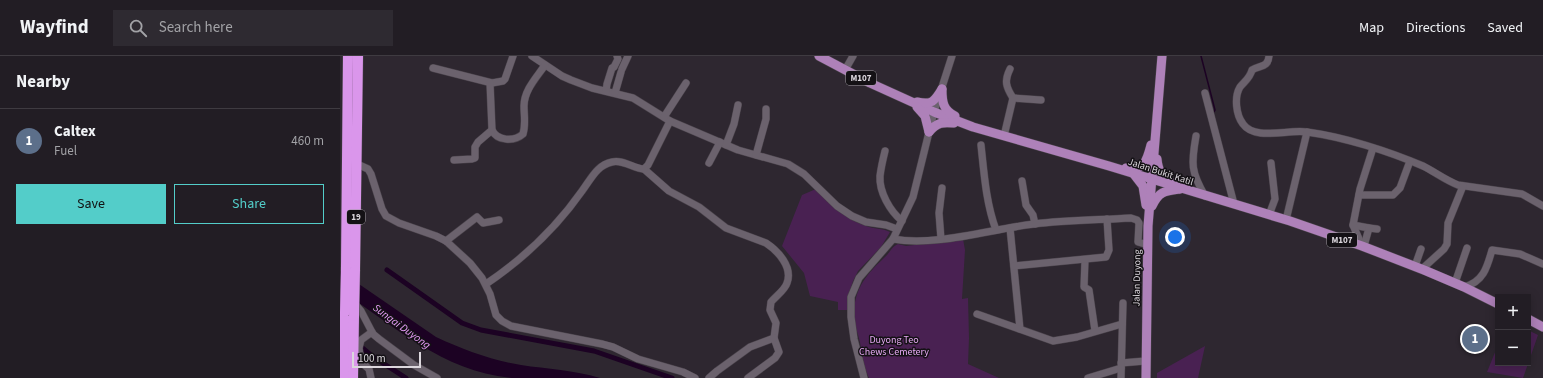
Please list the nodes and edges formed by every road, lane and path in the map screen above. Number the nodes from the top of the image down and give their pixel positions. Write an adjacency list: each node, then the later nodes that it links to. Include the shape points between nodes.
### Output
1 (513, 56): 18 (street, via 505,79)
2 (532, 56): 12 (street)
3 (617, 56): 20 (street, via 618,60 612,68)
4 (628, 56): 21 (street)
5 (819, 56): 15 (main road, Jalan Bukit Katil / M107)
6 (853, 56): 15 (street)
7 (952, 56): 19 (street)
8 (1162, 56): 31 (main road)
9 (1269, 56): 36 (street, via 1266,65 1252,70 1238,92 1239,118 1252,132)
10 (358, 60): 11 (main road); 48 (highway, 19)
11 (345, 61): 32 (highway, 19)
12 (545, 64): 20 (street, via 571,80); 34 (street, via 525,98 523,134 516,138 502,139)
13 (433, 68): 18 (street)
14 (1010, 69): 23 (street, via 1005,84)
15 (845, 70): 24 (main road, Jalan Bukit Katil / M107)
16 (340, 78): 32 (highway, via 344,84)
17 (686, 82): 30 (street)
18 (490, 83): 34 (street)
19 (942, 89): 24 (main road, via 932,102 926,104); 29 (street); 33 (main road, via 942,103 948,112)
20 (606, 91): 21 (street)
21 (615, 93): 30 (street, via 633,98)
22 (1205, 93): 59 (street)
23 (1013, 98): 25 (street); 37 (street)
24 (904, 99): 26 (main road, Jalan Bukit Katil / M107)
25 (1041, 100)
26 (914, 103): 29 (main road, Jalan Bukit Katil / M107); 35 (main road, via 923,112)
27 (738, 105): 39 (street, via 734,124)
28 (766, 109): 43 (street, via 766,119)
29 (934, 112): 33 (main road, Jalan Bukit Katil / M107); 35 (street)
30 (667, 119): 39 (street); 50 (street, via 650,161)
31 (1157, 121): 49 (main road, via 1144,164 1132,169); 52 (main road, Jalan Duyong); 56 (main road, via 1158,170)
32 (348, 127): 85 (highway, 19)
33 (973, 127): 35 (main road, via 944,122 934,126); 37 (main road, Jalan Bukit Katil / M107)
34 (492, 130): 44 (street, via 478,142 475,147 475,158)
35 (929, 132): 66 (street, via 914,197)
36 (1307, 132): 41 (street); 65 (street)
37 (1004, 136): 49 (main road, Jalan Bukit Katil / M107)
38 (1196, 136): 58 (street, via 1193,170)
39 (723, 144): 43 (street); 46 (street)
40 (981, 145): 74 (street, via 986,191)
41 (1372, 148): 45 (street); 57 (street)
42 (885, 151): 66 (street, via 880,183 891,211)
43 (756, 155): 72 (street, via 796,167 837,206 852,216)
44 (454, 160)
45 (1410, 161): 54 (street); 57 (street, via 1400,188 1393,195)
46 (709, 163)
47 (1271, 163): 62 (street, via 1275,199)
48 (357, 164): 77 (street, via 370,171 382,209 389,219); 85 (highway, 19)
49 (1109, 166): 51 (main road, Jalan Bukit Katil / M107)
50 (644, 169): 87 (street, via 615,161 600,167 558,222 521,258); 100 (street, via 669,191 699,207 726,228 766,243 778,252 786,267 788,278 787,284 769,305 776,323)
51 (1132, 173): 52 (main road, Jalan Bukit Katil / M107); 69 (main road, via 1143,186)
52 (1152, 179): 56 (main road, Jalan Bukit Katil / M107); 61 (main road, Jalan Duyong)
53 (1022, 181): 67 (street, via 1026,205 1033,215)
54 (1463, 186): 60 (street, via 1522,194); 86 (street, via 1448,223 1447,244)
55 (942, 188): 76 (street, via 939,213)
56 (1181, 189): 58 (main road, Jalan Bukit Katil / M107); 61 (main road, via 1161,193)
57 (1359, 195): 68 (street)
58 (1205, 196): 59 (main road, Jalan Bukit Katil / M107)
59 (1234, 204): 62 (main road, Jalan Bukit Katil / M107)
60 (1543, 206)
61 (1149, 212): 69 (main road, Jalan Duyong)
62 (1269, 215): 65 (main road, Jalan Bukit Katil / M107)
63 (1107, 219): 67 (street); 78 (street, via 1137,220 1138,242); 82 (street, via 1108,254 1103,259)
64 (499, 220): 77 (street, via 483,223 477,217)
65 (1286, 220): 79 (main road, Jalan Bukit Katil / M107)
66 (902, 221): 72 (street)
67 (1035, 224): 70 (street)
68 (1353, 224): 71 (street); 79 (street)
69 (1148, 226): 78 (main road, Jalan Duyong)
70 (1010, 228): 74 (street); 84 (street)
71 (1369, 228): 73 (street); 79 (street)
72 (898, 229): 75 (street)
73 (1377, 229)
74 (996, 230): 76 (street)
75 (893, 239): 76 (street); 110 (street, via 859,278 852,297 852,324)
76 (941, 239)
77 (446, 241): 87 (street, via 470,263)
78 (1148, 245): 101 (main road, Jalan Duyong)
79 (1363, 246): 86 (main road, Jalan Bukit Katil / M107)
80 (1467, 248): 88 (street)
81 (1421, 249): 86 (street)
82 (1085, 260): 84 (street); 98 (street, via 1084,287 1090,290)
83 (1543, 264): 88 (street, via 1520,254 1492,250 1481,278 1474,284)
84 (1014, 266): 97 (street)
85 (350, 268): 92 (highway, 19, bridge)
86 (1419, 268): 88 (main road, Jalan Bukit Katil / M107)
87 (486, 284): 107 (street, via 496,315 506,324 613,347 638,359)
88 (1460, 285): 90 (main road, Jalan Bukit Katil / M107)
89 (340, 302): 99 (street, via 345,300 355,304)
90 (1495, 302)
91 (1122, 303): 95 (street)
92 (349, 314): 103 (highway, 19); 104 (highway, 19)
93 (977, 314): 97 (street)
94 (1531, 321): 96 (main road)
95 (1122, 324): 98 (street); 102 (street)
96 (1543, 327)
97 (1020, 329): 98 (street, via 1053,341)
98 (1095, 331)
99 (372, 332): 105 (street, via 361,340 359,348 361,362 369,369); 106 (street, via 408,360)
100 (774, 338): 108 (street, via 750,347); 109 (street, via 778,348 777,355)
101 (1145, 362): 102 (street); 113 (main road, Jalan Duyong)
102 (1121, 366): 111 (street); 112 (street)
103 (345, 378)
104 (353, 378)
105 (372, 378)
106 (437, 378)
107 (695, 378)
108 (709, 378)
109 (748, 378)
110 (864, 378)
111 (1088, 378)
112 (1121, 378)
113 (1146, 378)

